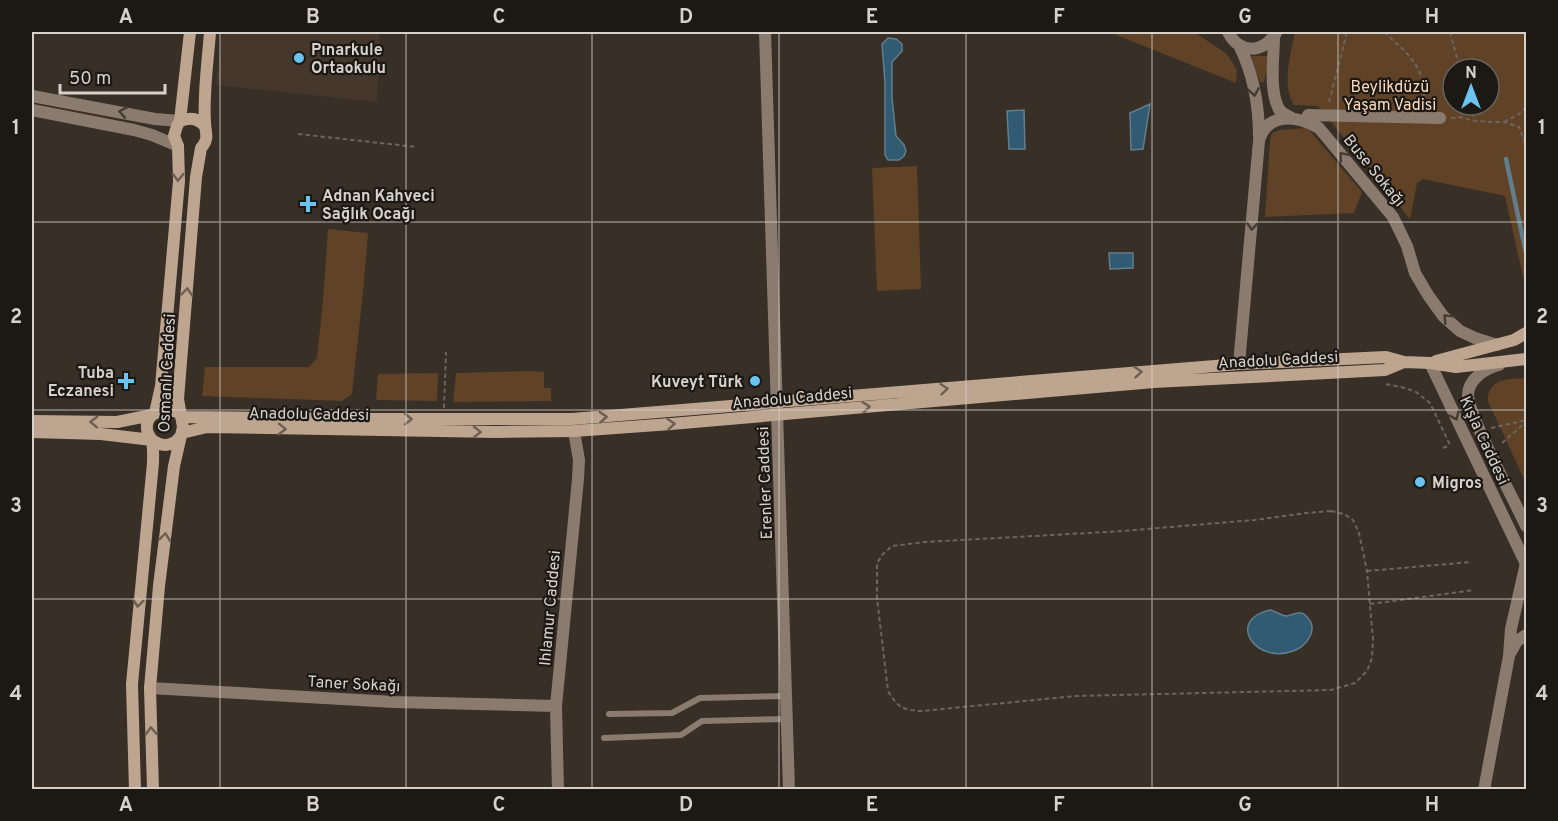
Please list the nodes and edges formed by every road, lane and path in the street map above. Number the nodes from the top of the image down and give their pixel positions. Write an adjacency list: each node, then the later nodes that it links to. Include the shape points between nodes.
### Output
1 (190, 32): 21 (main road, Osmanlı Caddesi)
2 (210, 32): 23 (main road, Osmanlı Caddesi)
3 (765, 32): 39 (street, Erenler Caddesi)
4 (1228, 32): 9 (street)
5 (1347, 32): 15 (path)
6 (1384, 32): 19 (path, via 1419,69 1424,88)
7 (1450, 32): 10 (path)
8 (1275, 34): 9 (street, via 1261,47); 18 (street, via 1274,93 1278,108)
9 (1239, 45): 25 (street, one-way to 25, via 1252,80)
10 (1457, 57)
11 (32, 96): 21 (street, one-way to 11)
12 (1527, 107): 22 (path)
13 (32, 110): 26 (street, via 134,130)
14 (1308, 115): 15 (street)
15 (1324, 116): 19 (street)
16 (1473, 117): 20 (path)
17 (1440, 118): 19 (street); 20 (path)
18 (1293, 119): 25 (street, via 1268,124); 31 (street, Buse Sokağı, one-way to 18, via 1460,331 1443,316 1415,273 1394,217 1320,128)
19 (1424, 119)
20 (1474, 120): 22 (path)
21 (180, 122): 23 (main road, via 196,119); 26 (main road, Osmanlı Caddesi, via 174,136)
22 (1504, 122): 27 (path, via 1519,127)
23 (205, 126): 29 (main road, Osmanlı Caddesi, via 207,140)
24 (298, 134): 28 (path)
25 (1259, 141): 36 (street, one-way to 36)
26 (178, 146): 29 (main road, via 187,151); 40 (main road, Osmanlı Caddesi, one-way to 40, via 161,387)
27 (1527, 146)
28 (417, 147)
29 (201, 148): 41 (main road, Osmanlı Caddesi, one-way to 29, via 178,399)
30 (1527, 333): 31 (main road, Anadolu Caddesi)
31 (1497, 345): 35 (main road, Anadolu Caddesi)
32 (446, 352): 38 (path)
33 (1527, 359): 34 (main road, Anadolu Caddesi)
34 (1512, 361): 35 (main road, Anadolu Caddesi, via 1456,367); 52 (street, Kışla Caddesi, via 1482,371 1472,382 1468,401)
35 (1430, 363): 36 (main road, Anadolu Caddesi, via 1404,362 1385,370); 54 (street, Kışla Caddesi, one-way to 54)
36 (1239, 370): 39 (main road, Anadolu Caddesi, one-way to 36, via 1154,382)
37 (1386, 384): 51 (path, via 1416,392 1430,403)
38 (444, 408)
39 (778, 409): 45 (main road, Anadolu Caddesi, one-way to 39); 61 (street, Erenler Caddesi)
40 (153, 414): 41 (main road, via 168,410); 42 (main road, one-way to 42, via 117,422); 49 (main road, Osmanlı Caddesi, via 147,425)
41 (181, 415): 44 (main road, Anadolu Caddesi); 48 (main road, Osmanlı Caddesi)
42 (32, 421)
43 (1527, 421): 46 (path); 50 (path)
44 (358, 425): 45 (main road, Anadolu Caddesi, one-way to 45, via 496,432); 48 (main road, Anadolu Caddesi, one-way to 44, via 207,427)
45 (573, 425): 62 (street, Ihlamur Caddesi, via 578,479)
46 (1495, 427)
47 (32, 432): 49 (main road)
48 (181, 435): 49 (main road, via 167,445); 60 (main road, Osmanlı Caddesi, one-way to 48, via 172,477)
49 (152, 440): 66 (main road, Osmanlı Caddesi, one-way to 66, via 132,684)
50 (1502, 443)
51 (1450, 445)
52 (1527, 526)
53 (1471, 562): 55 (path)
54 (1526, 564): 59 (street)
55 (1367, 571): 57 (path); 57 (path, via 1353,520 1331,512 1306,513 1123,531 892,546 877,563 877,598 888,691 896,704 922,711 1076,696 1331,690 1355,683 1367,671 1373,639)
56 (1474, 590): 57 (path)
57 (1369, 604)
58 (1527, 635): 59 (street, via 1517,641)
59 (1509, 656): 70 (street)
60 (150, 688): 62 (street, Taner Sokağı, via 393,702); 67 (main road, Osmanlı Caddesi, one-way to 60)
61 (786, 696): 63 (lane, via 700,698 672,713); 64 (street, Erenler Caddesi)
62 (556, 706): 68 (street, Ihlamur Caddesi)
63 (609, 714)
64 (787, 718): 65 (lane, via 702,721 681,735); 69 (street, Erenler Caddesi)
65 (604, 738)
66 (135, 789)
67 (153, 789)
68 (558, 789)
69 (789, 789)
70 (1484, 789)

